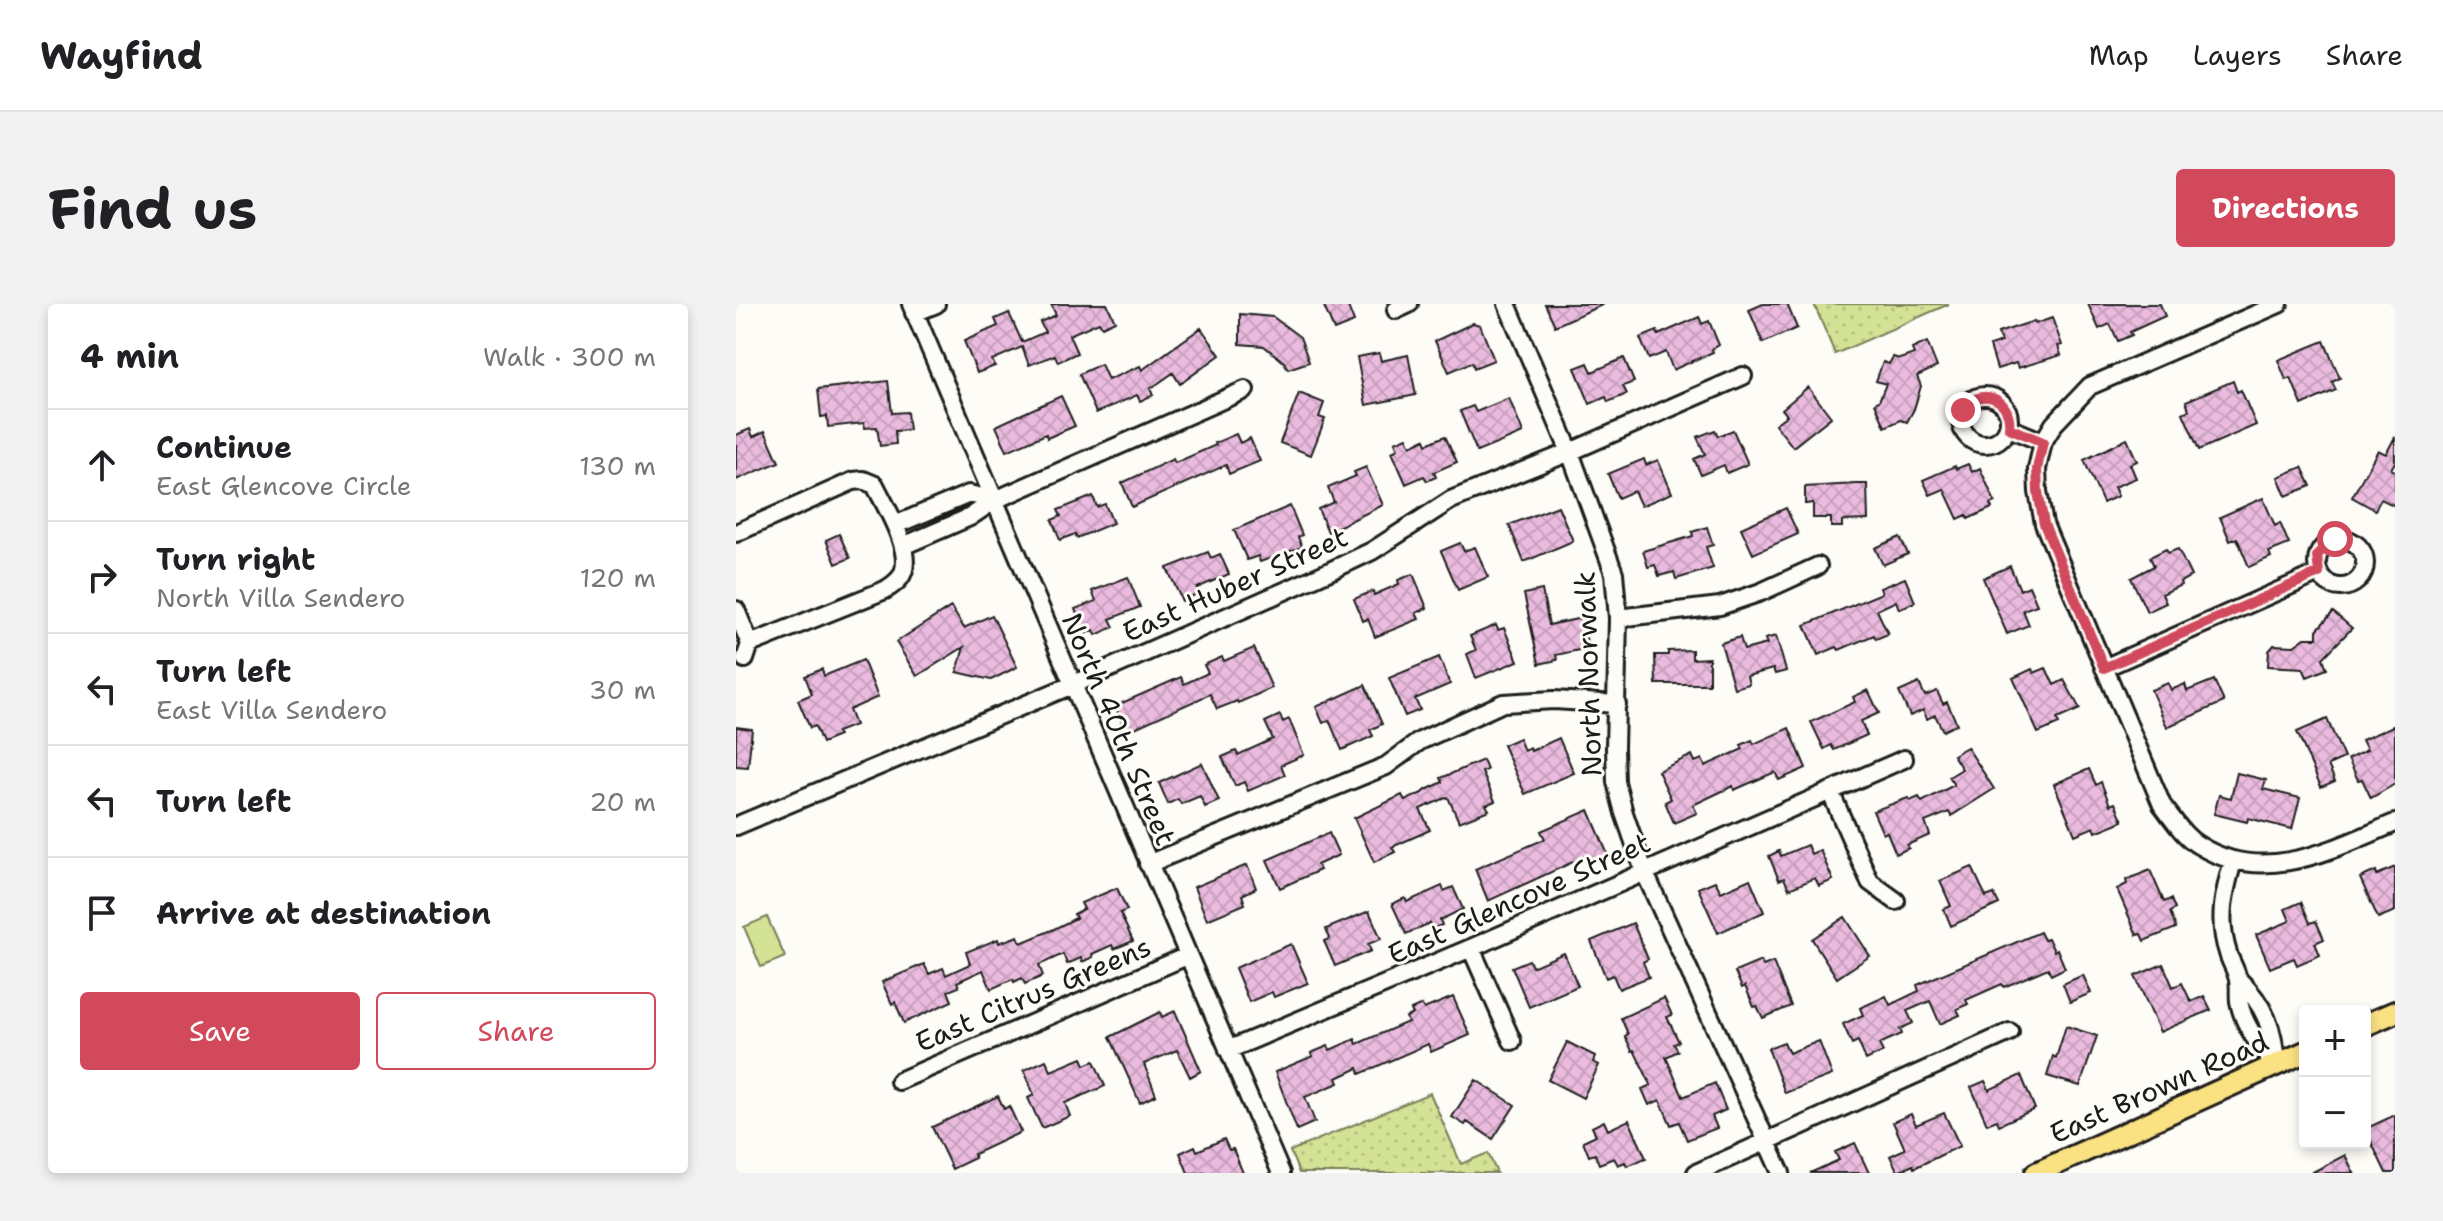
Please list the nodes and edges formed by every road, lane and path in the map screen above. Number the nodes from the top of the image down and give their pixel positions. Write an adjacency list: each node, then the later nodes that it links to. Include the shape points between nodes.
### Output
1 (936, 304): 4 (street)
2 (1507, 304): 9 (street, North Norwalk)
3 (2279, 304): 8 (street, via 2090,386)
4 (912, 309): 10 (street, North 40th Street)
5 (1743, 376): 9 (street, East Huber Street)
6 (1245, 390): 10 (street)
7 (2009, 428): 8 (street)
8 (2043, 442): 20 (street, via 2037,469 2044,524)
9 (1570, 452): 19 (street, North Norwalk, via 1614,573); 21 (street, East Huber Street, via 1451,500 1372,551)
10 (995, 500): 11 (street, via 969,494); 13 (street); 21 (street, North 40th Street)
11 (926, 512): 12 (street); 13 (street)
12 (895, 525): 14 (street, via 875,485 863,480); 15 (street)
13 (935, 532): 15 (street)
14 (736, 533)
15 (903, 546): 18 (street, via 902,576 885,590 748,651)
16 (1818, 566): 19 (street, via 1720,606)
17 (2319, 573): 20 (street)
18 (736, 610)
19 (1618, 618): 22 (street, North Norwalk)
20 (2104, 668): 27 (street, via 2162,805 2199,846)
21 (1072, 685): 26 (street, East Huber Street); 28 (street, North 40th Street)
22 (1617, 704): 28 (street, via 1503,703 1420,741 1386,766); 29 (street, North Norwalk, via 1616,782)
23 (1904, 759): 24 (street, East Glencove Street)
24 (1830, 791): 29 (street, East Glencove Street); 30 (street, via 1870,882)
25 (2395, 823): 27 (street, via 2327,853 2284,864)
26 (736, 826)
27 (2233, 861): 39 (street, via 2221,918 2227,952 2274,1037)
28 (1148, 864): 32 (street, North 40th Street)
29 (1644, 871): 31 (street, East Glencove Street); 41 (street, North Norwalk)
30 (1896, 901)
31 (1471, 948): 36 (street); 37 (street, East Glencove Street)
32 (1187, 956): 37 (street, North 40th Street); 40 (street, East Citrus Greens)
33 (2395, 1012): 34 (main road)
34 (2371, 1022)
35 (2010, 1032): 41 (street)
36 (1512, 1041)
37 (1228, 1050): 42 (street, North 40th Street)
38 (2299, 1055): 39 (main road, East Brown Road)
39 (2276, 1065): 45 (main road, East Brown Road)
40 (899, 1081)
41 (1767, 1142): 43 (street); 44 (street, North Norwalk)
42 (1281, 1173)
43 (1696, 1173)
44 (1781, 1173)
45 (2036, 1173)

